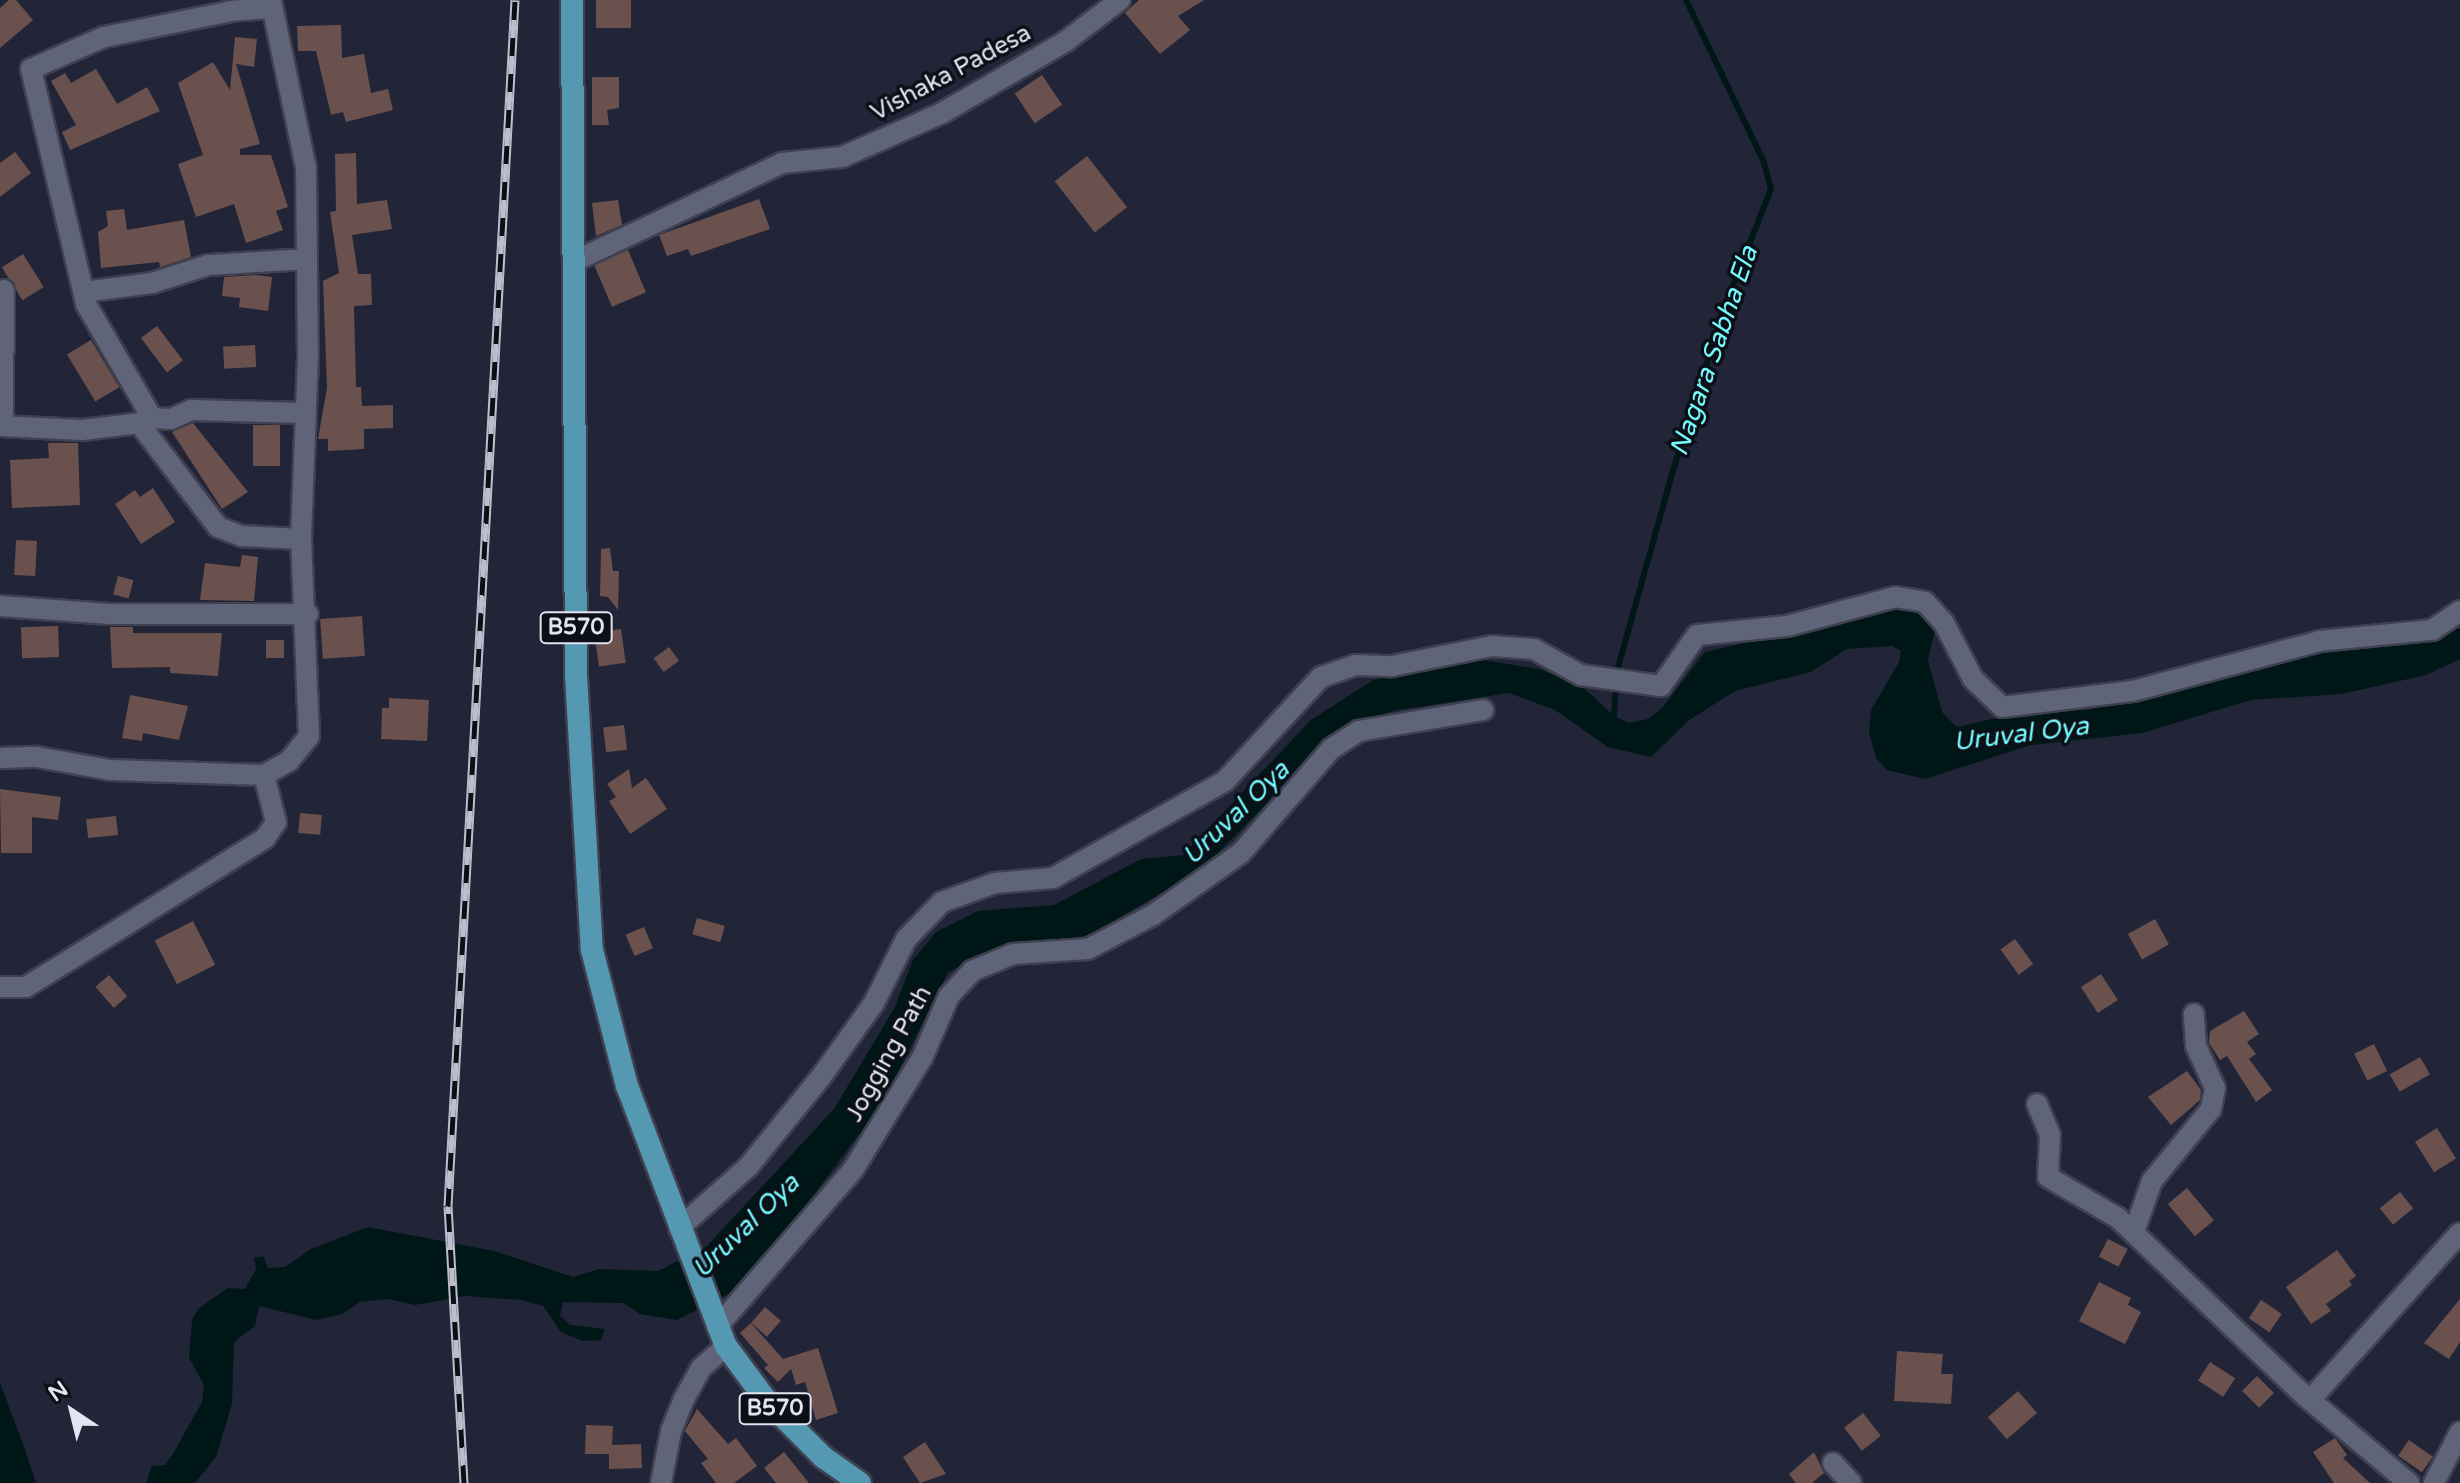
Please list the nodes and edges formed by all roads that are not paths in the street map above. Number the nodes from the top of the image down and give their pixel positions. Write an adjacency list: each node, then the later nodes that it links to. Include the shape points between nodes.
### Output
1 (572, 0): 5 (main road, B570)
2 (1120, 0): 5 (street, Vishaka Padesa, via 1066,41 942,113 842,157 782,163)
3 (271, 4): 4 (street, via 303,144); 7 (street, via 104,37 31,69)
4 (306, 259): 7 (street, via 208,265 152,283); 8 (street)
5 (577, 260): 22 (main road, B570, via 576,675 592,950 627,1086)
6 (4, 290): 9 (street)
7 (84, 292): 8 (street, via 86,304 156,420 191,410)
8 (304, 413): 10 (street)
9 (2, 426): 10 (street, via 82,430 139,423 218,527 242,536)
10 (301, 539): 13 (street)
11 (0, 606): 13 (street, via 110,614)
12 (2460, 611): 22 (street, via 2432,630 2319,641 2133,691 2002,707 1973,679 1944,623 1925,602 1895,597 1787,626 1697,635 1661,686 1603,680 1557,664 1534,649 1492,646 1392,666 1356,665 1321,677 1225,781 1053,878 995,883 942,902 906,939 874,1003 794,1111)
13 (308, 614): 16 (street, via 309,736 289,761)
14 (1483, 710): 23 (street, Jogging Path, via 1359,731 1331,749 1241,853 1153,915 1088,949 1013,954 972,971 949,996 923,1056 853,1170)
15 (0, 758): 16 (street, via 37,757 110,770)
16 (264, 775): 17 (street, via 276,822 265,838 26,987)
17 (0, 987)
18 (2194, 1014): 20 (street, via 2196,1046 2215,1088 2211,1109 2152,1181)
19 (2037, 1104): 20 (street, via 2050,1135 2048,1177 2086,1196)
20 (2134, 1232): 24 (street)
21 (2460, 1233): 24 (street)
22 (682, 1235): 23 (main road, B570)
23 (718, 1330): 27 (street, Jogging Path, via 684,1399); 28 (main road, B570, via 775,1409 823,1457)
24 (2310, 1400): 30 (street)
25 (2460, 1432): 31 (street)
26 (1833, 1463): 29 (street)
27 (661, 1483)
28 (860, 1483)
29 (1851, 1483)
30 (2409, 1483)
31 (2434, 1483)

